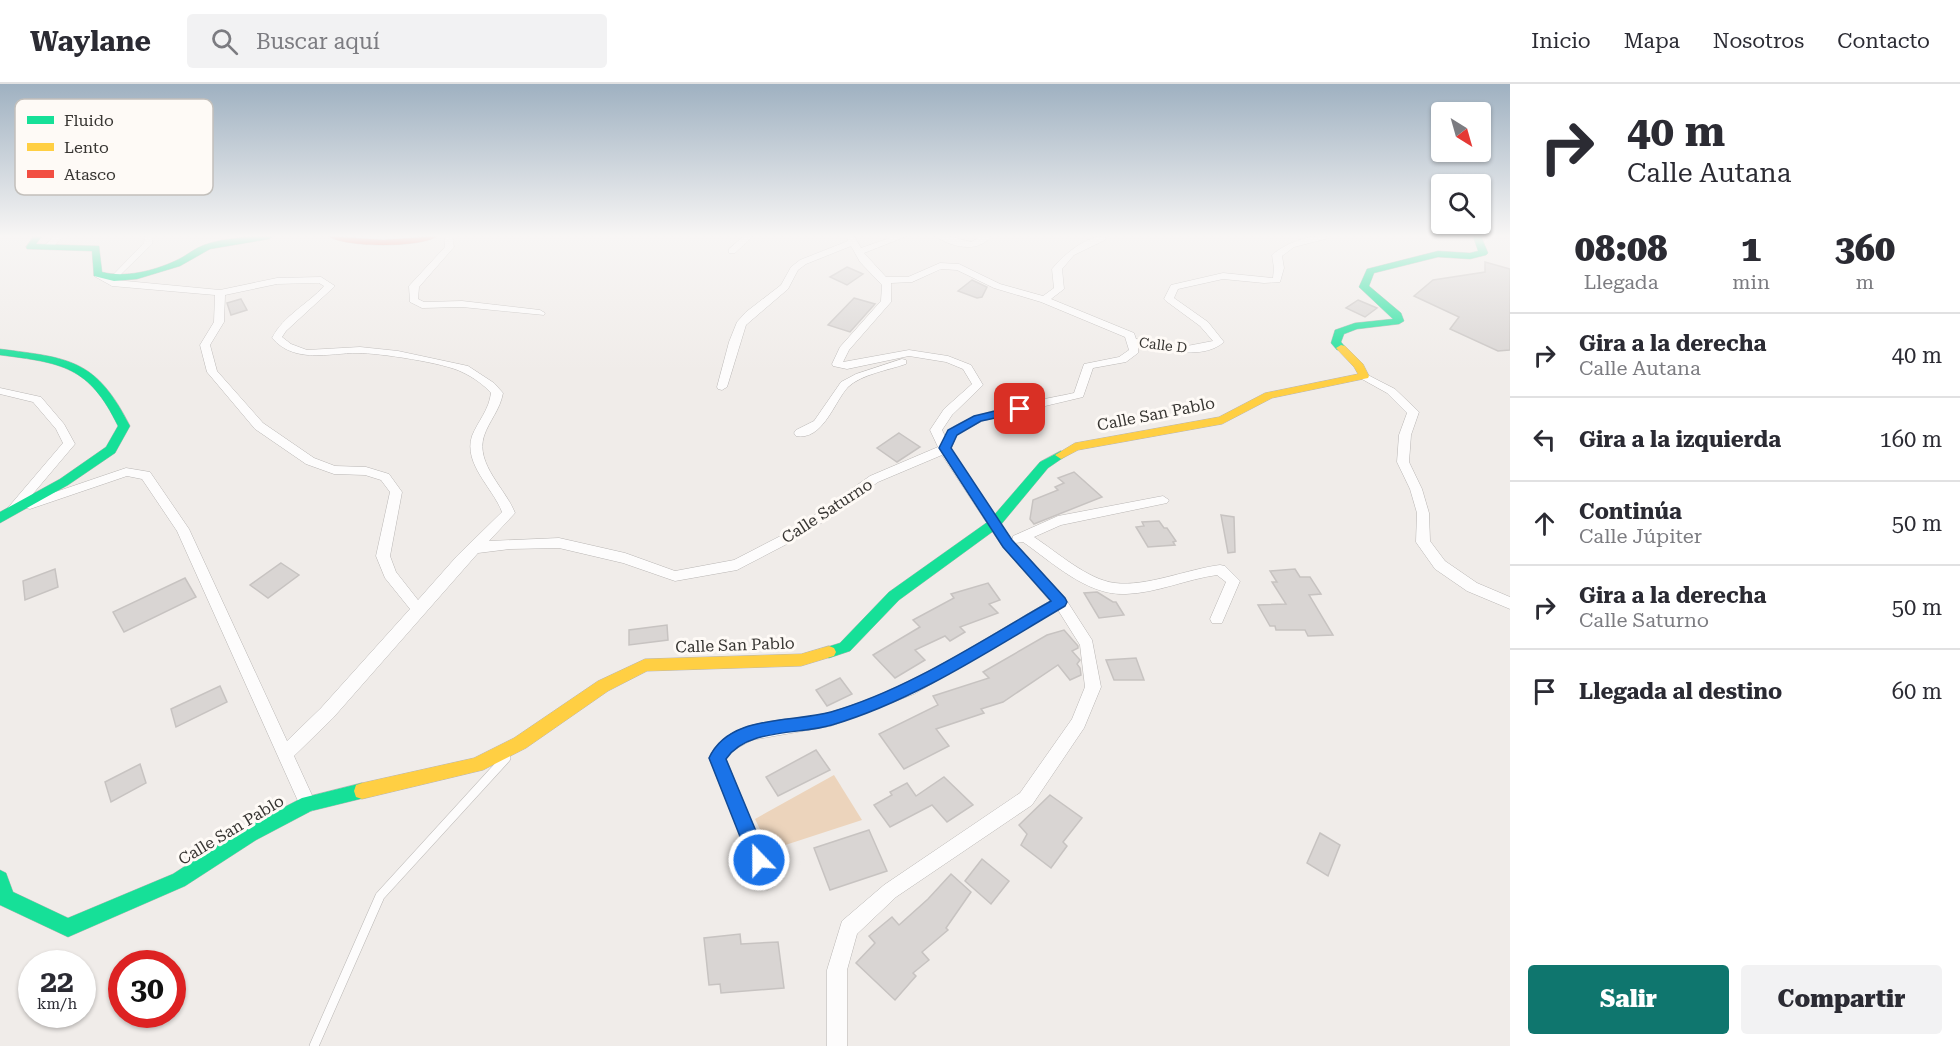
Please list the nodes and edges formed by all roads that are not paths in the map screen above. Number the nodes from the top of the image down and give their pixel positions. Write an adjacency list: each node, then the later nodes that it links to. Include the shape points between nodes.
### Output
1 (108, 281): 13 (street)
2 (282, 281): 13 (street)
3 (322, 281): 29 (street, via 330,286 320,299 282,327 277,338 287,346 306,353 360,350 398,354 464,368 497,393 496,405 477,440 478,459 509,513)
4 (419, 281): 15 (street, via 414,286 413,300 422,305 462,304)
5 (788, 281): 20 (street, via 741,324)
6 (884, 281): 18 (street, via 886,302 844,349 837,364 847,366 909,353)
7 (987, 281): 14 (street)
8 (1058, 281): 14 (street, via 1059,289)
9 (1195, 281): 16 (street, Calle D, via 1174,287 1169,299 1204,324 1219,342 1207,349 1186,349)
10 (1253, 281): 11 (street, Calle D)
11 (1273, 281)
12 (1366, 281): 19 (street, via 1364,287 1399,321 1386,325 1356,324 1339,332 1336,344)
13 (220, 292): 32 (street, via 219,322 204,345 212,372 259,426 310,461 334,470 366,471 385,477 396,492 383,556 390,574)
14 (1044, 300): 16 (street, via 1130,335)
15 (540, 313)
16 (1132, 341): 23 (street, Calle Saturno, via 1134,351 1122,360 1088,366 1079,395 978,418 952,432)
17 (0, 352): 25 (street, via 64,361 83,372 115,403 124,426 111,450)
18 (924, 355): 22 (street, via 844,384 818,424); 23 (street, via 967,367 978,385 948,412 936,430)
19 (1364, 376): 26 (street, Calle San Pablo, via 1269,395 1222,420 1075,447 1044,465); 31 (street, via 1400,396 1413,412 1402,462 1423,513 1423,542 1440,565 1472,586)
20 (722, 387)
21 (0, 391): 25 (street, via 38,399 66,431 69,444)
22 (800, 433)
23 (945, 448): 26 (street); 29 (street, Calle Saturno, via 874,479 801,531 737,565 675,576 625,558 559,543)
24 (1163, 500): 27 (street, via 1058,521)
25 (5, 515): 35 (street, via 126,472 146,475 183,529)
26 (994, 524): 28 (street); 34 (street, Calle San Pablo, via 894,596 845,647 801,660 645,665 603,686)
27 (1024, 537): 28 (street); 33 (street, via 1098,585 1123,590 1220,570 1233,581)
28 (1007, 543): 30 (street)
29 (474, 548): 32 (street)
30 (1060, 602): 38 (street, via 909,689 831,719 749,733 726,746 717,758); 40 (street, via 1087,644 1093,687 1078,723 1026,799 890,891 849,928 837,970)
31 (1510, 603)
32 (418, 611): 35 (street)
33 (1217, 619)
34 (520, 743): 36 (street, Calle San Pablo, via 477,765); 39 (lane, via 380,896)
35 (286, 753): 36 (street)
36 (308, 804): 37 (street, Calle San Pablo, via 250,834 179,880 69,928 6,898)
37 (0, 879)
38 (767, 881)
39 (314, 1046)
40 (837, 1046)

